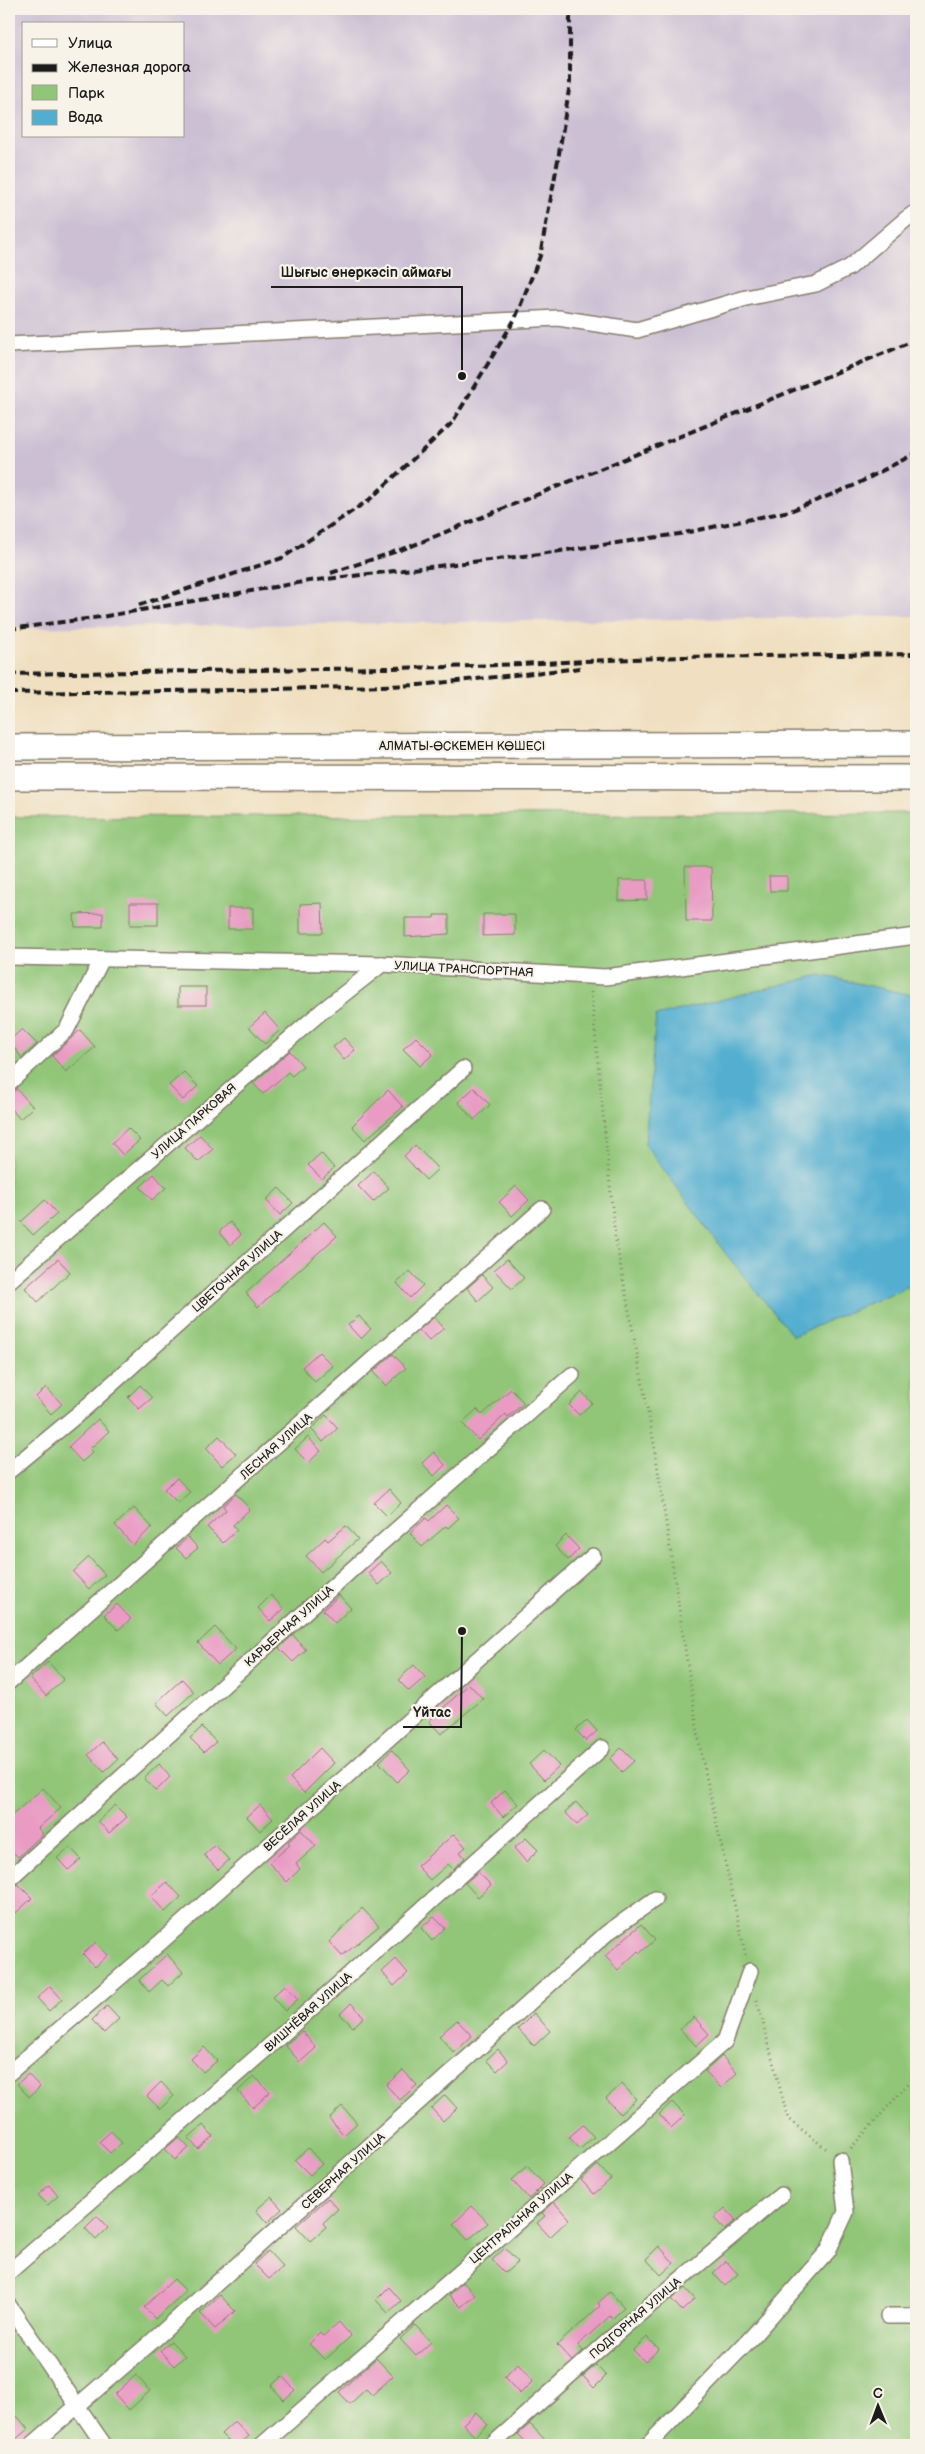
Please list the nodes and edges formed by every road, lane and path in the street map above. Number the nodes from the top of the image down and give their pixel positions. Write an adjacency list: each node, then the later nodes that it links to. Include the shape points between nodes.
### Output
1 (916, 212): 2 (street, via 850,266 816,284 746,298 637,330 558,318)
2 (9, 346)
3 (916, 744): 4 (highway, АЛМАТЫ-ӨСКЕМЕН КӨШЕСІ)
4 (9, 747)
5 (9, 777): 6 (highway)
6 (916, 778)
7 (916, 936): 11 (street, УЛИЦА ТРАНСПОРТНАЯ, via 605,977)
8 (9, 958): 9 (street, УЛИЦА ТРАНСПОРТНАЯ)
9 (102, 958): 10 (street, УЛИЦА ТРАНСПОРТНАЯ); 13 (street, via 67,1029)
10 (382, 964): 11 (street, УЛИЦА ТРАНСПОРТНАЯ); 15 (street, УЛИЦА ПАРКОВАЯ, via 322,1011)
11 (590, 976): 23 (path, via 615,1236 654,1444 701,1753)
12 (463, 1069): 17 (street, ЦВЕТОЧНАЯ УЛИЦА, via 84,1409)
13 (9, 1083)
14 (542, 1209): 19 (street, ЛЕСНАЯ УЛИЦА)
15 (9, 1282)
16 (572, 1375): 21 (street, КАРЬЕРНАЯ УЛИЦА)
17 (9, 1471)
18 (593, 1556): 24 (street, ВЕСЁЛАЯ УЛИЦА)
19 (9, 1682)
20 (602, 1748): 28 (street, ВИШНЁВАЯ УЛИЦА, via 266,2049)
21 (9, 1879)
22 (655, 1899): 32 (street, СЕВЕРНАЯ УЛИЦА, via 607,1933)
23 (750, 1971): 26 (path, via 788,2119); 35 (street, ЦЕНТРАЛЬНАЯ УЛИЦА, via 725,2041)
24 (9, 2073)
25 (916, 2075): 26 (path)
26 (840, 2160): 37 (street, via 846,2212 828,2252)
27 (781, 2194): 36 (street, ПОДГОРНАЯ УЛИЦА, via 625,2326)
28 (9, 2272)
29 (9, 2306): 32 (street)
30 (888, 2316): 31 (street)
31 (916, 2316)
32 (77, 2407): 33 (street, СЕВЕРНАЯ УЛИЦА); 34 (street)
33 (32, 2445)
34 (104, 2445)
35 (262, 2445)
36 (492, 2445)
37 (648, 2445)

